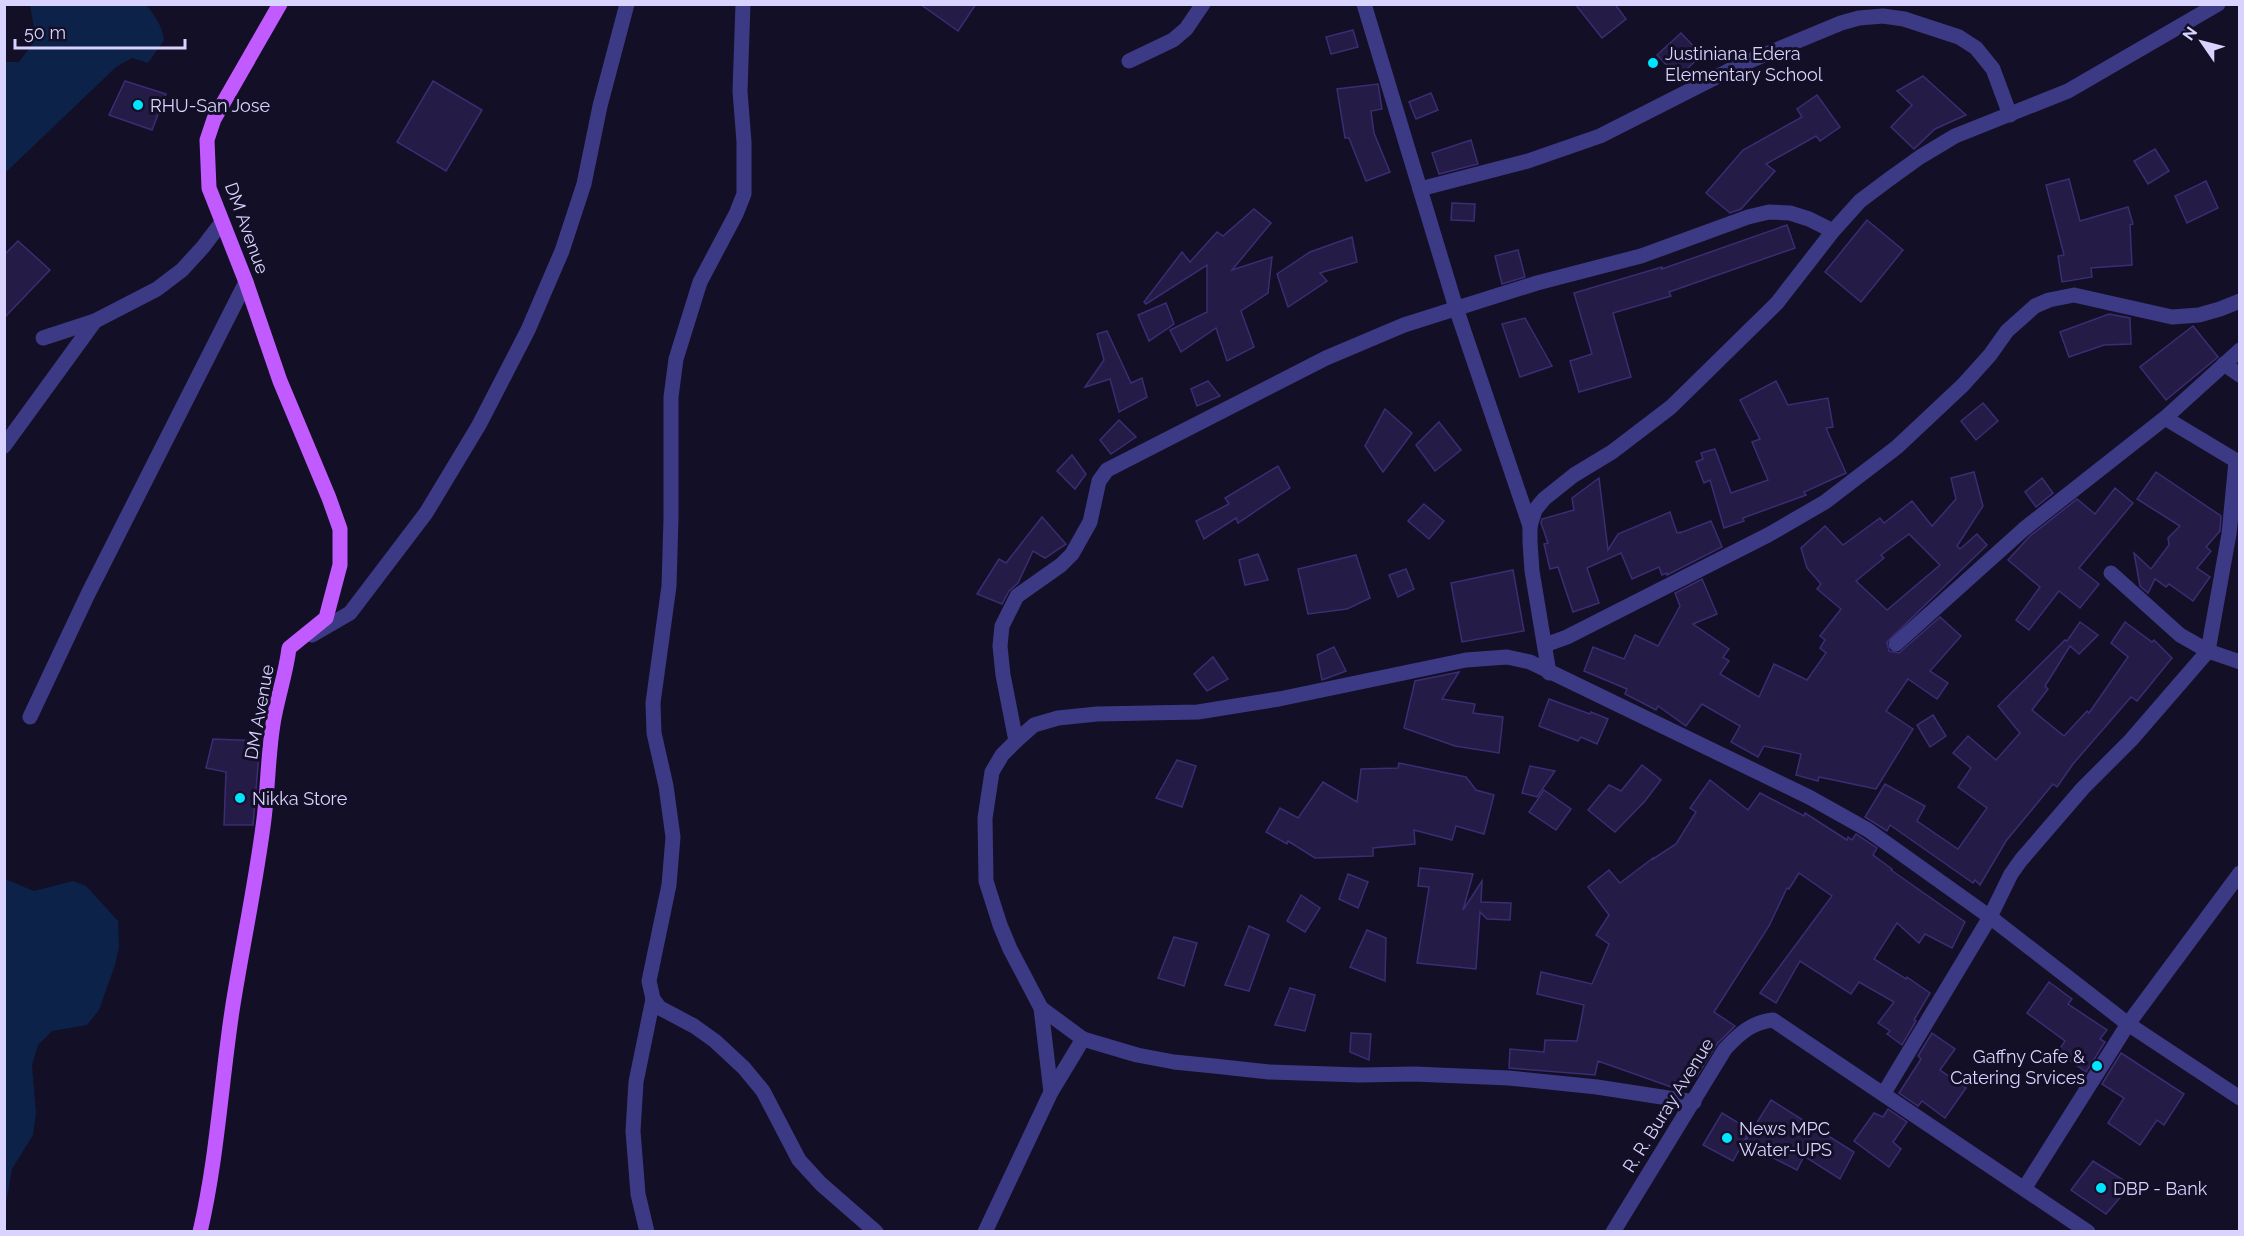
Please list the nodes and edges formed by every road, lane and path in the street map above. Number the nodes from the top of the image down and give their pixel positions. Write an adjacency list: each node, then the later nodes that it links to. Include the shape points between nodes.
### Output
1 (280, 4): 10 (main road, DM Avenue, via 214,119 207,140 210,188)
2 (627, 4): 27 (street, via 584,184 562,251 528,330 428,510 350,613)
3 (743, 4): 35 (street, via 740,91 744,194 700,282 676,359 671,397 669,586 653,703 654,733 673,837 669,885 649,981)
4 (1203, 4): 7 (street, via 1173,40)
5 (1364, 4): 9 (street)
6 (2218, 4): 8 (street, via 2068,91)
7 (1129, 61)
8 (2010, 115): 9 (street, via 1993,69 1976,48 1959,37 1904,19 1859,18 1740,65 1600,136 1528,161); 11 (street, via 1955,136 1920,157 1860,201)
9 (1420, 189): 14 (street)
10 (222, 222): 12 (main road, DM Avenue); 15 (street, via 182,270 157,289)
11 (1833, 231): 14 (street, via 1790,213 1769,212 1641,256); 23 (street, via 1777,303 1671,407 1557,487 1535,510)
12 (246, 282): 27 (main road, DM Avenue, via 280,381 340,530 340,565 326,618); 31 (street)
13 (2240, 301): 26 (street, via 2199,315 2172,317 2074,295 2036,306 2007,331 1963,385 1897,447 1825,502 1760,540)
14 (1456, 308): 23 (street); 32 (street, via 1326,358 1107,470 1099,481 1090,522 1071,554 1017,597 1002,626 1002,675)
15 (95, 321): 16 (street); 21 (street)
16 (43, 338)
17 (2240, 351): 18 (street)
18 (2224, 364): 19 (street); 20 (street)
19 (2240, 375)
20 (2165, 418): 22 (street); 25 (street, via 2024,529)
21 (4, 446)
22 (2238, 462): 28 (street)
23 (1530, 526): 26 (street, via 1532,571)
24 (2111, 573): 28 (street, via 2174,630)
25 (1896, 644)
26 (1545, 645): 30 (street)
27 (289, 648): 44 (main road, DM Avenue, via 273,724 256,875 232,1012 213,1173)
28 (2208, 651): 29 (street); 34 (street, via 2021,860)
29 (2240, 662)
30 (1549, 672): 32 (street, via 1507,657 1466,660 1198,712 1059,718 1034,725); 34 (street, via 1868,830)
31 (30, 717)
32 (1016, 741): 36 (street, via 992,772 985,818 986,881 1010,949)
33 (2240, 873): 37 (street)
34 (1990, 917): 37 (street); 40 (street)
35 (653, 999): 45 (street, via 636,1082 633,1131 638,1194); 46 (street, via 660,1008 731,1053 763,1091 800,1160)
36 (1041, 1008): 38 (street); 39 (street)
37 (2128, 1024): 41 (street); 43 (street)
38 (1083, 1039): 39 (street); 42 (street, via 1174,1062 1269,1072 1509,1078)
39 (1051, 1092): 47 (street)
40 (1884, 1093): 42 (street, R. R. Buray Avenue, via 1773,1020 1749,1027 1736,1036); 43 (street)
41 (2240, 1098)
42 (1694, 1102): 48 (street, R. R. Buray Avenue)
43 (2024, 1189): 49 (street)
44 (200, 1232)
45 (647, 1232)
46 (876, 1232)
47 (985, 1232)
48 (1613, 1232)
49 (2088, 1232)

